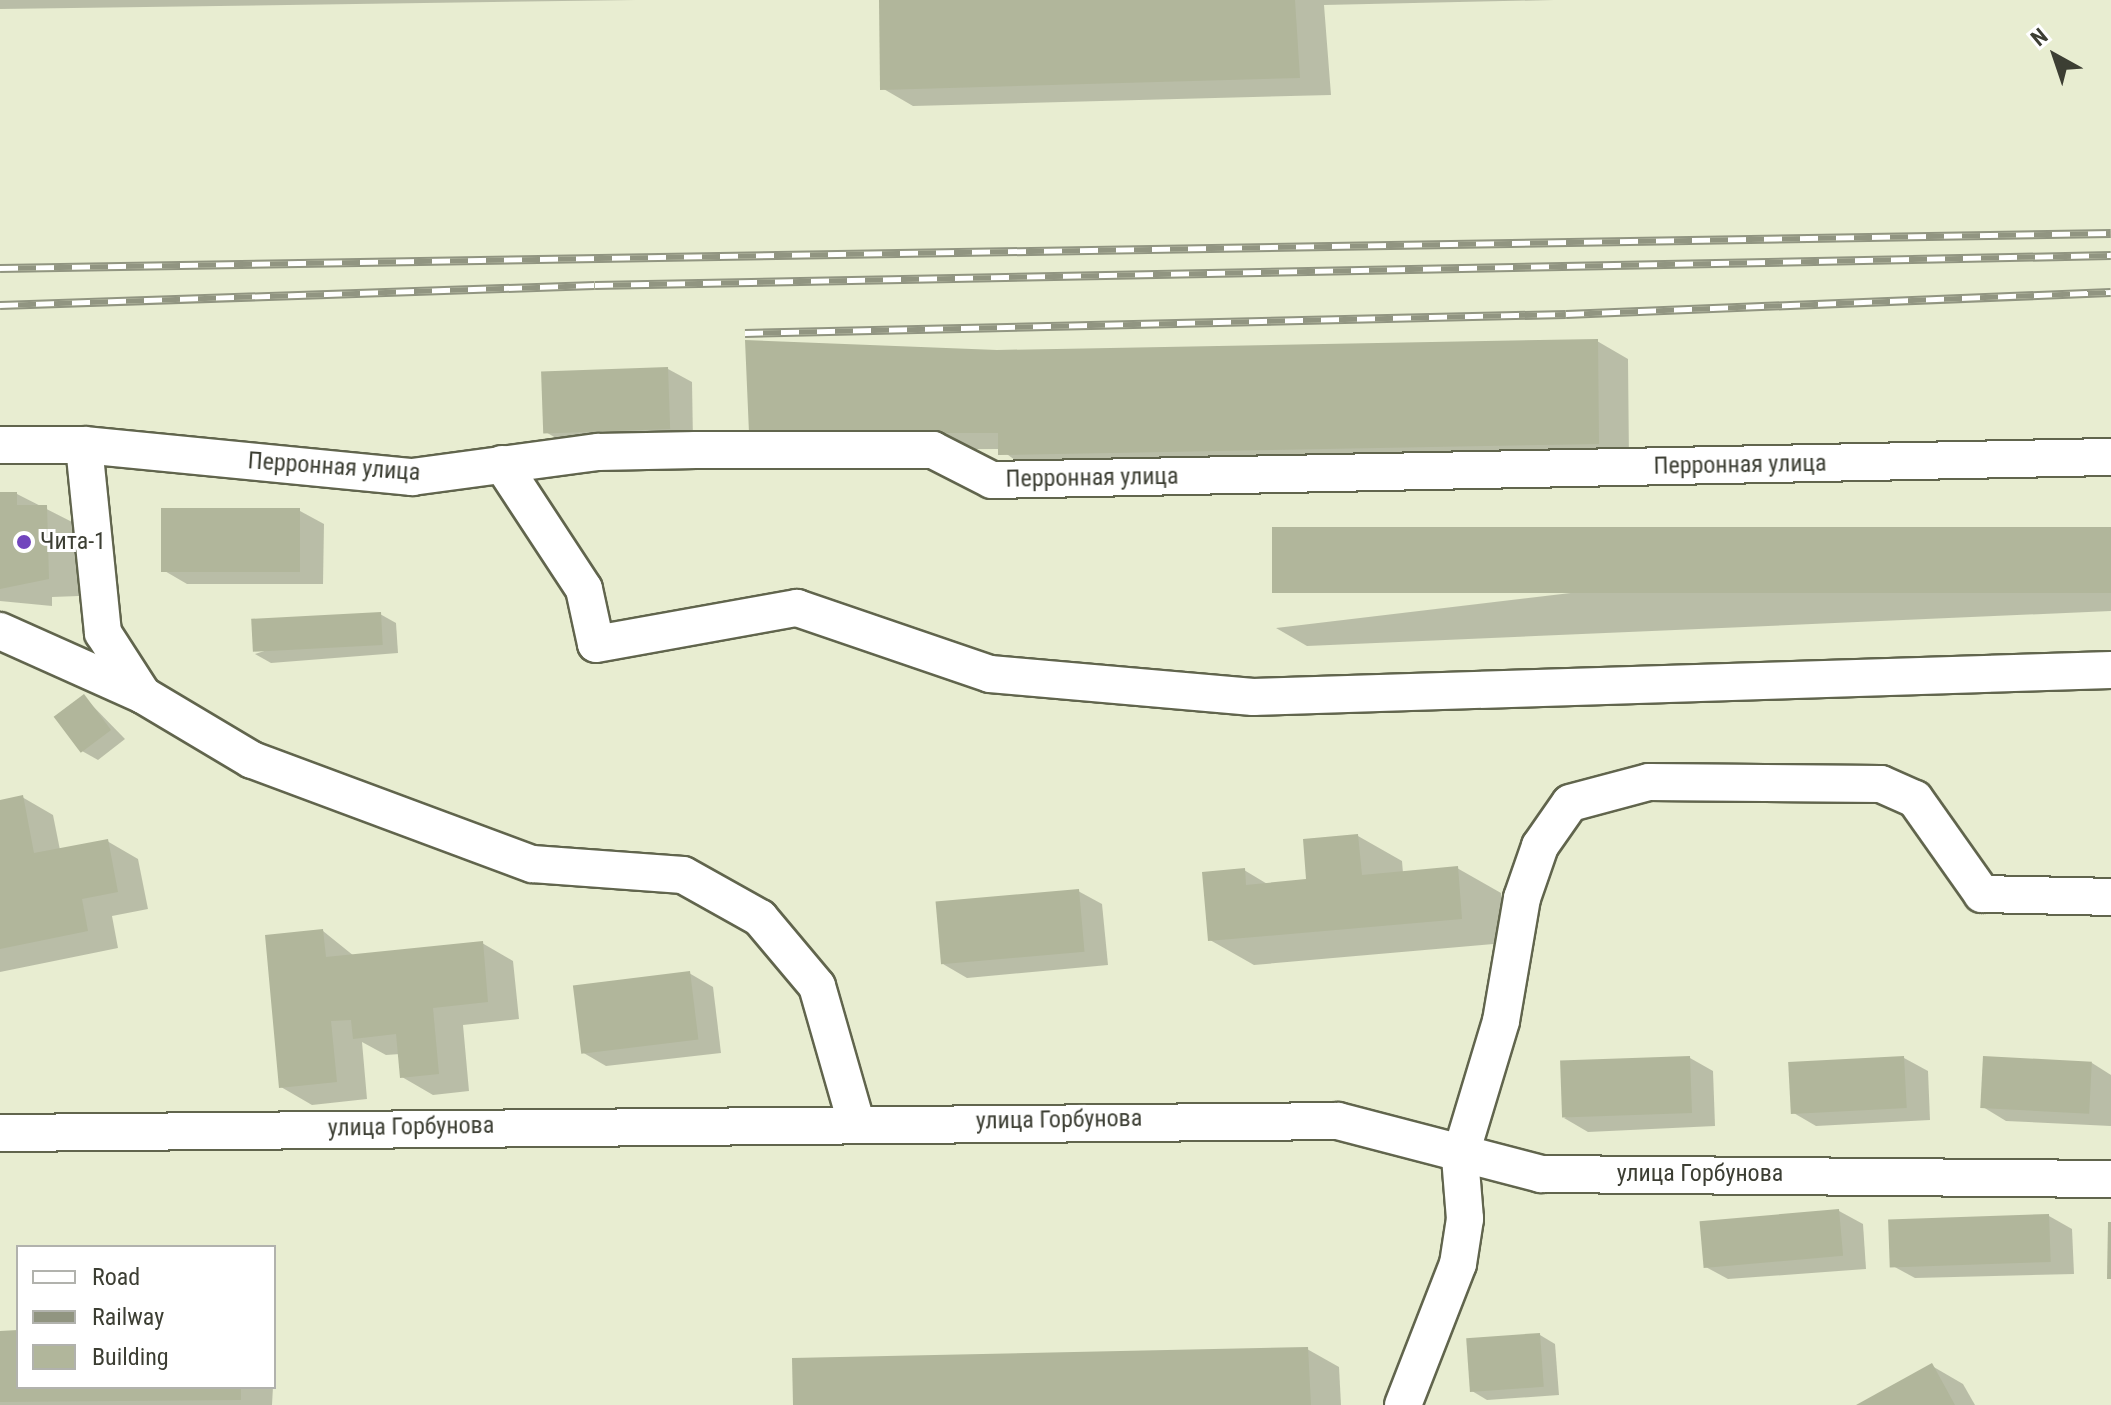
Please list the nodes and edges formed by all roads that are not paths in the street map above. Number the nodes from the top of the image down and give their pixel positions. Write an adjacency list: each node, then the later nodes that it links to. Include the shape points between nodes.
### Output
1 (0, 445): 2 (street, Перронная улица)
2 (84, 445): 4 (street, Перронная улица, via 412,477); 7 (street, via 103,633)
3 (2111, 457): 4 (street, Перронная улица, via 992,480 933,450 598,452)
4 (502, 464): 6 (street, via 584,589 596,644 797,608 990,674 1253,697)
5 (0, 631): 7 (street)
6 (2111, 670)
7 (143, 695): 9 (street, via 252,760 532,864 683,875 760,918 817,986)
8 (2111, 897): 11 (street, via 1982,894 1915,799 1881,784 1649,782 1570,803 1540,846 1522,898 1501,1021)
9 (856, 1122): 10 (street, улица Горбунова); 11 (street, улица Горбунова, via 1338,1121)
10 (0, 1133)
11 (1460, 1157): 12 (street, улица Горбунова, via 1541,1174); 13 (street, via 1465,1219 1458,1264)
12 (2111, 1179)
13 (1403, 1405)

